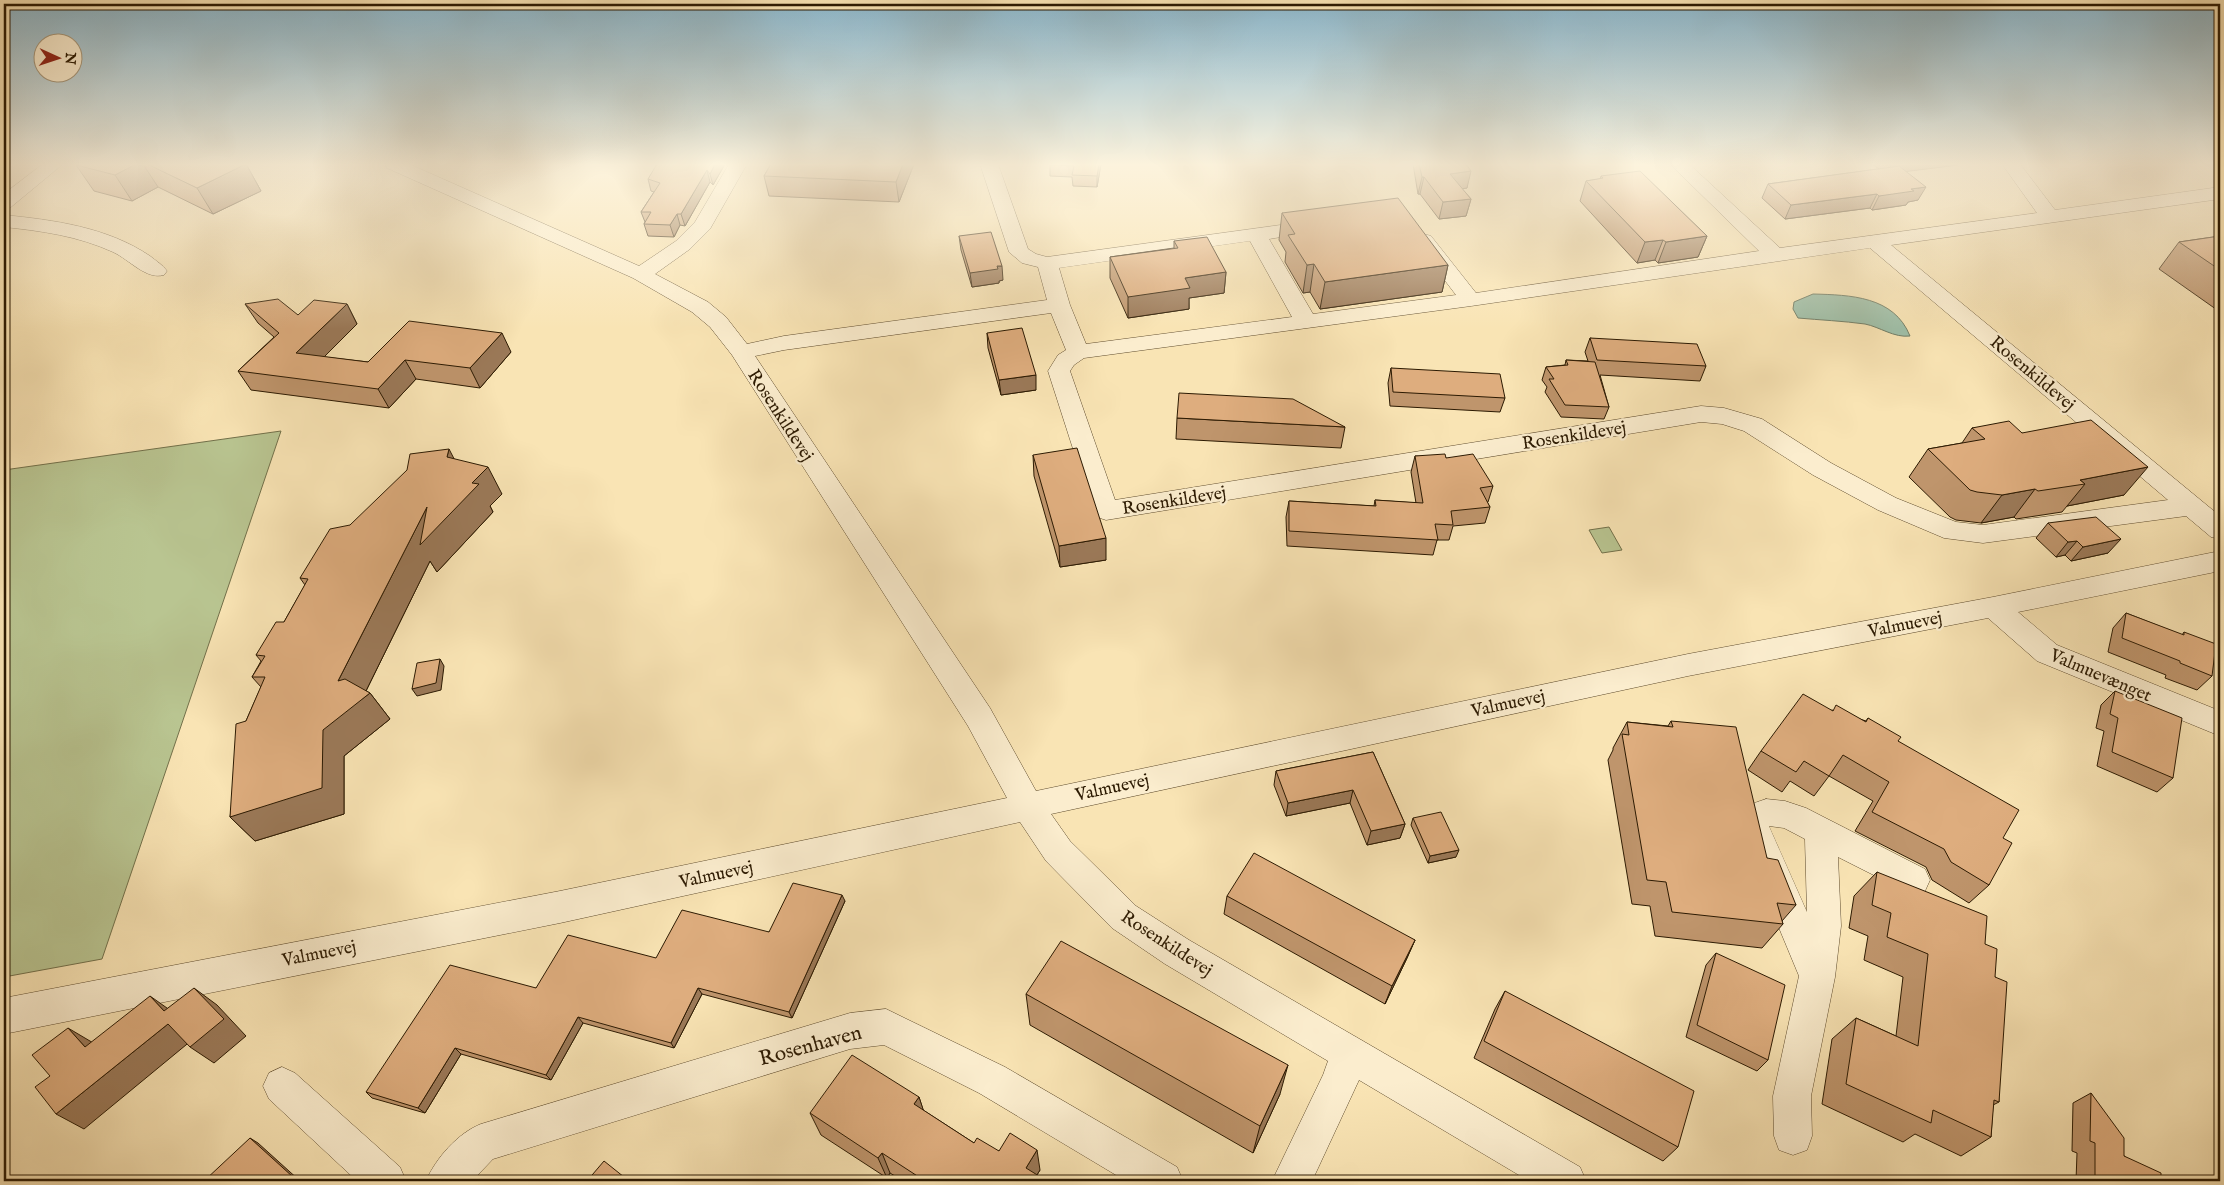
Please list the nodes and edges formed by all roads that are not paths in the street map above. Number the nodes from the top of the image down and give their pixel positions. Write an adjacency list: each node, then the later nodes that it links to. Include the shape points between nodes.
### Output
1 (518, 219): 14 (street, Rosenkildevej)
2 (706, 219): 14 (street, via 683,245)
3 (1008, 219): 12 (street, via 1019,252 1029,259)
4 (1737, 219): 11 (street)
5 (2027, 219): 10 (street)
6 (4, 221): 13 (street, via 87,234 122,248)
7 (1411, 222): 15 (street)
8 (1335, 224): 9 (street)
9 (1257, 235): 12 (street); 17 (street)
10 (1874, 241): 11 (street); 20 (street, Rosenkildevej)
11 (1775, 255): 15 (street)
12 (1047, 263): 16 (street)
13 (157, 271)
14 (640, 274): 18 (street, Rosenkildevej, via 700,307 718,322)
15 (1471, 300): 17 (street)
16 (1060, 305): 18 (street, Rosenkildevej, via 784,343); 19 (street)
17 (1306, 322): 19 (street)
18 (741, 352): 25 (street, Rosenkildevej, via 979,717)
19 (1078, 352): 20 (street, Rosenkildevej, via 1066,360 1059,371 1106,511 1701,414 1724,416 1753,425 1822,469 1887,504 1953,531 1984,534)
20 (2191, 506): 21 (street, Rosenkildevej)
21 (2220, 530)
22 (2220, 561): 23 (street, Valmuevej)
23 (1993, 607): 24 (street, Valmuevænget, via 2047,653); 25 (street, Valmuevej, via 1688,665 1068,796)
24 (2220, 724)
25 (1028, 808): 29 (street, Valmuevej, via 560,907); 30 (street, Rosenkildevej, via 1058,851 1124,917 1177,952)
26 (1821, 830): 27 (street); 28 (street, via 1824,926); 28 (street, via 1794,817 1768,811 1757,814 1751,822)
27 (1913, 880)
28 (1817, 977): 32 (street, via 1792,1096)
29 (4, 1016)
30 (1349, 1053): 36 (street, via 1340,1081); 37 (street, Rosenkildevej)
31 (282, 1086): 33 (street)
32 (1792, 1136)
33 (386, 1181)
34 (446, 1181): 35 (street, Rosenhaven, via 481,1143 850,1031 886,1027 992,1080)
35 (1164, 1181)
36 (1292, 1181)
37 (1566, 1181)

